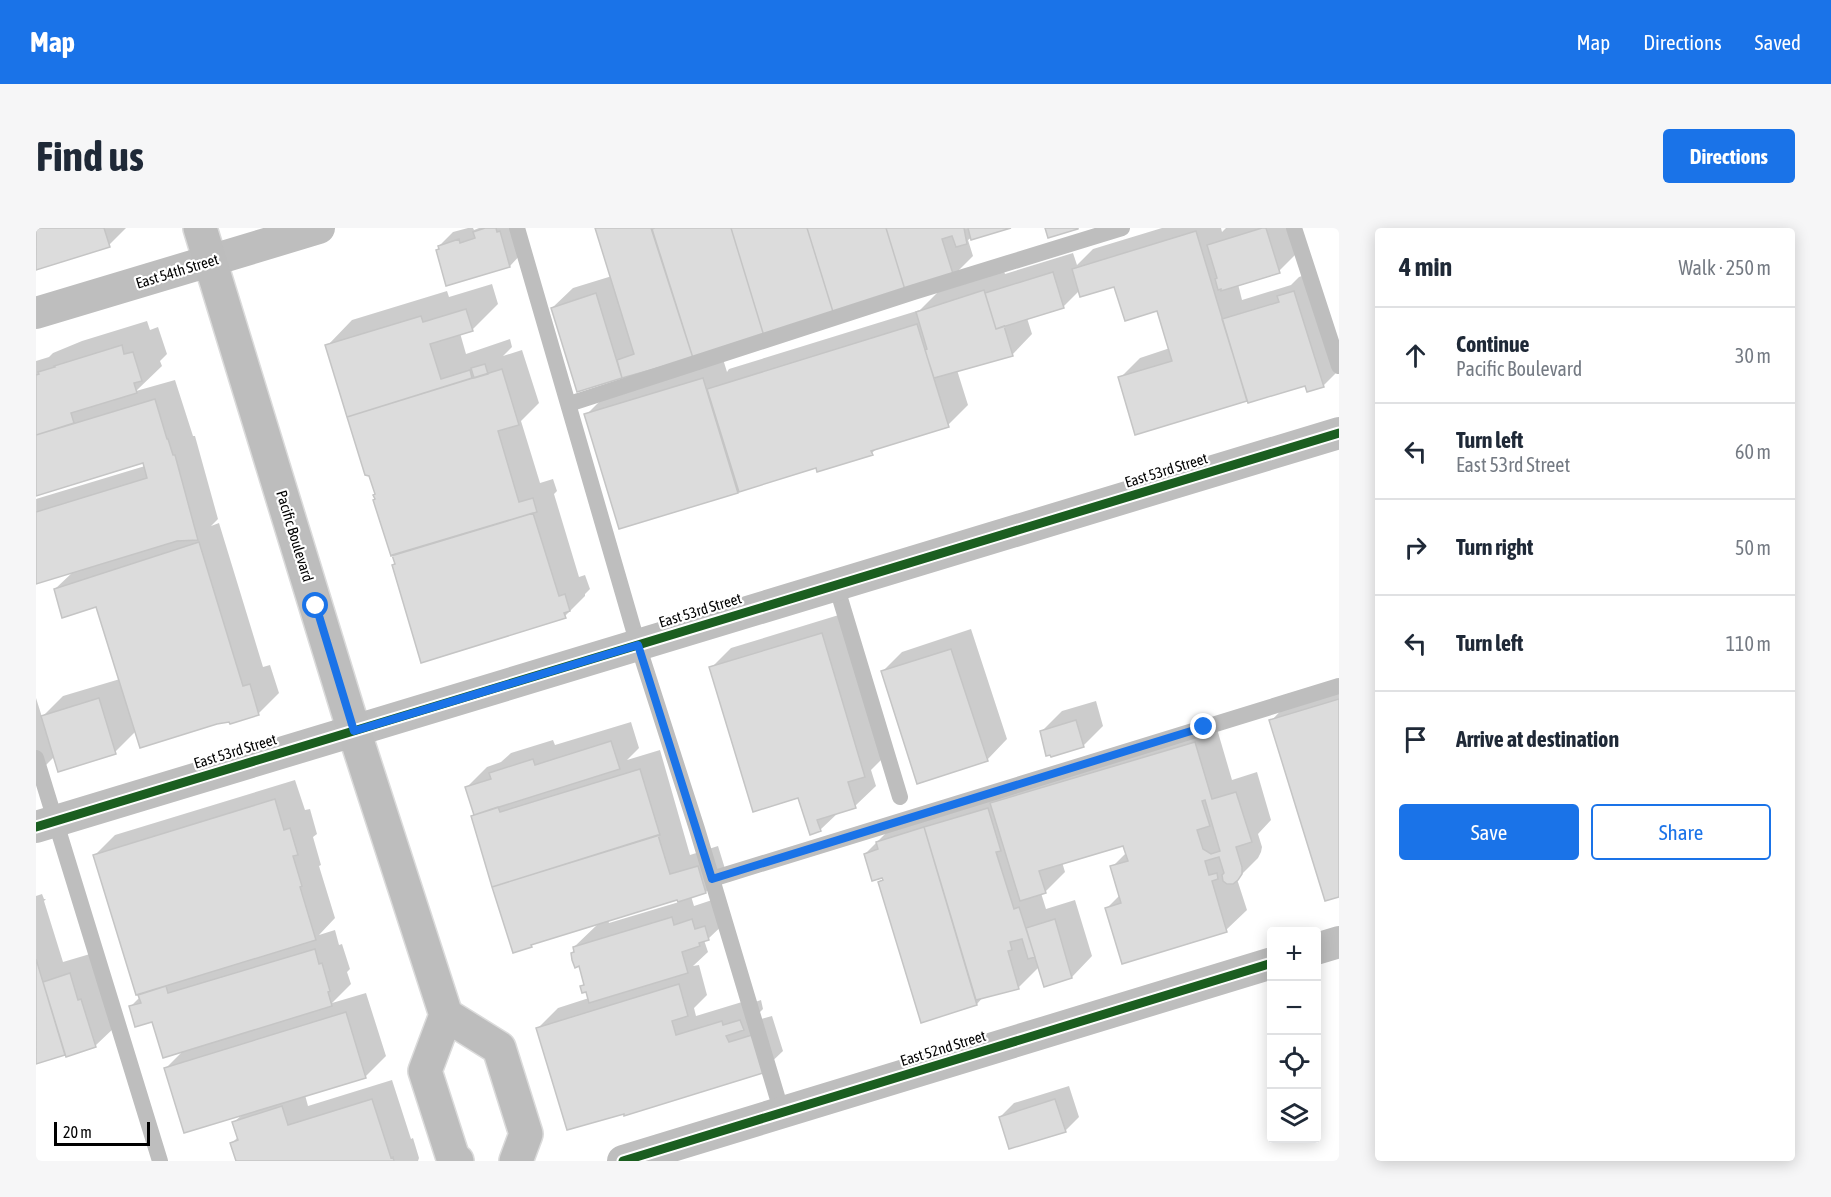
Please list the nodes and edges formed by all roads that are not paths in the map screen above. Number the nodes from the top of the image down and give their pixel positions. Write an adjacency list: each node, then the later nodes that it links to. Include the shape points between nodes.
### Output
1 (200, 228): 6 (main road, Pacific Boulevard)
2 (318, 228): 6 (street, East 54th Street)
3 (517, 228): 9 (lane)
4 (1122, 228): 9 (lane)
5 (1294, 228): 8 (lane)
6 (211, 262): 7 (street, East 54th Street); 14 (main road, Pacific Boulevard)
7 (36, 314)
8 (1339, 366)
9 (569, 404): 12 (lane)
10 (1339, 433): 11 (street, East 53rd Street)
11 (836, 585): 12 (street, East 53rd Street); 16 (lane)
12 (638, 645): 14 (street, East 53rd Street); 18 (lane)
13 (1339, 686): 18 (lane)
14 (354, 731): 17 (street, East 53rd Street); 22 (main road, Pacific Boulevard)
15 (36, 758): 17 (lane)
16 (900, 797)
17 (46, 824): 24 (lane)
18 (712, 879): 23 (lane)
19 (1339, 942): 20 (street)
20 (1321, 948)
21 (1267, 965): 23 (street, East 52nd Street)
22 (446, 1015): 25 (main road, via 425,1071); 26 (main road, via 499,1048 526,1134)
23 (782, 1113): 27 (street, East 52nd Street)
24 (160, 1161)
25 (457, 1161)
26 (516, 1161)
27 (623, 1161)

